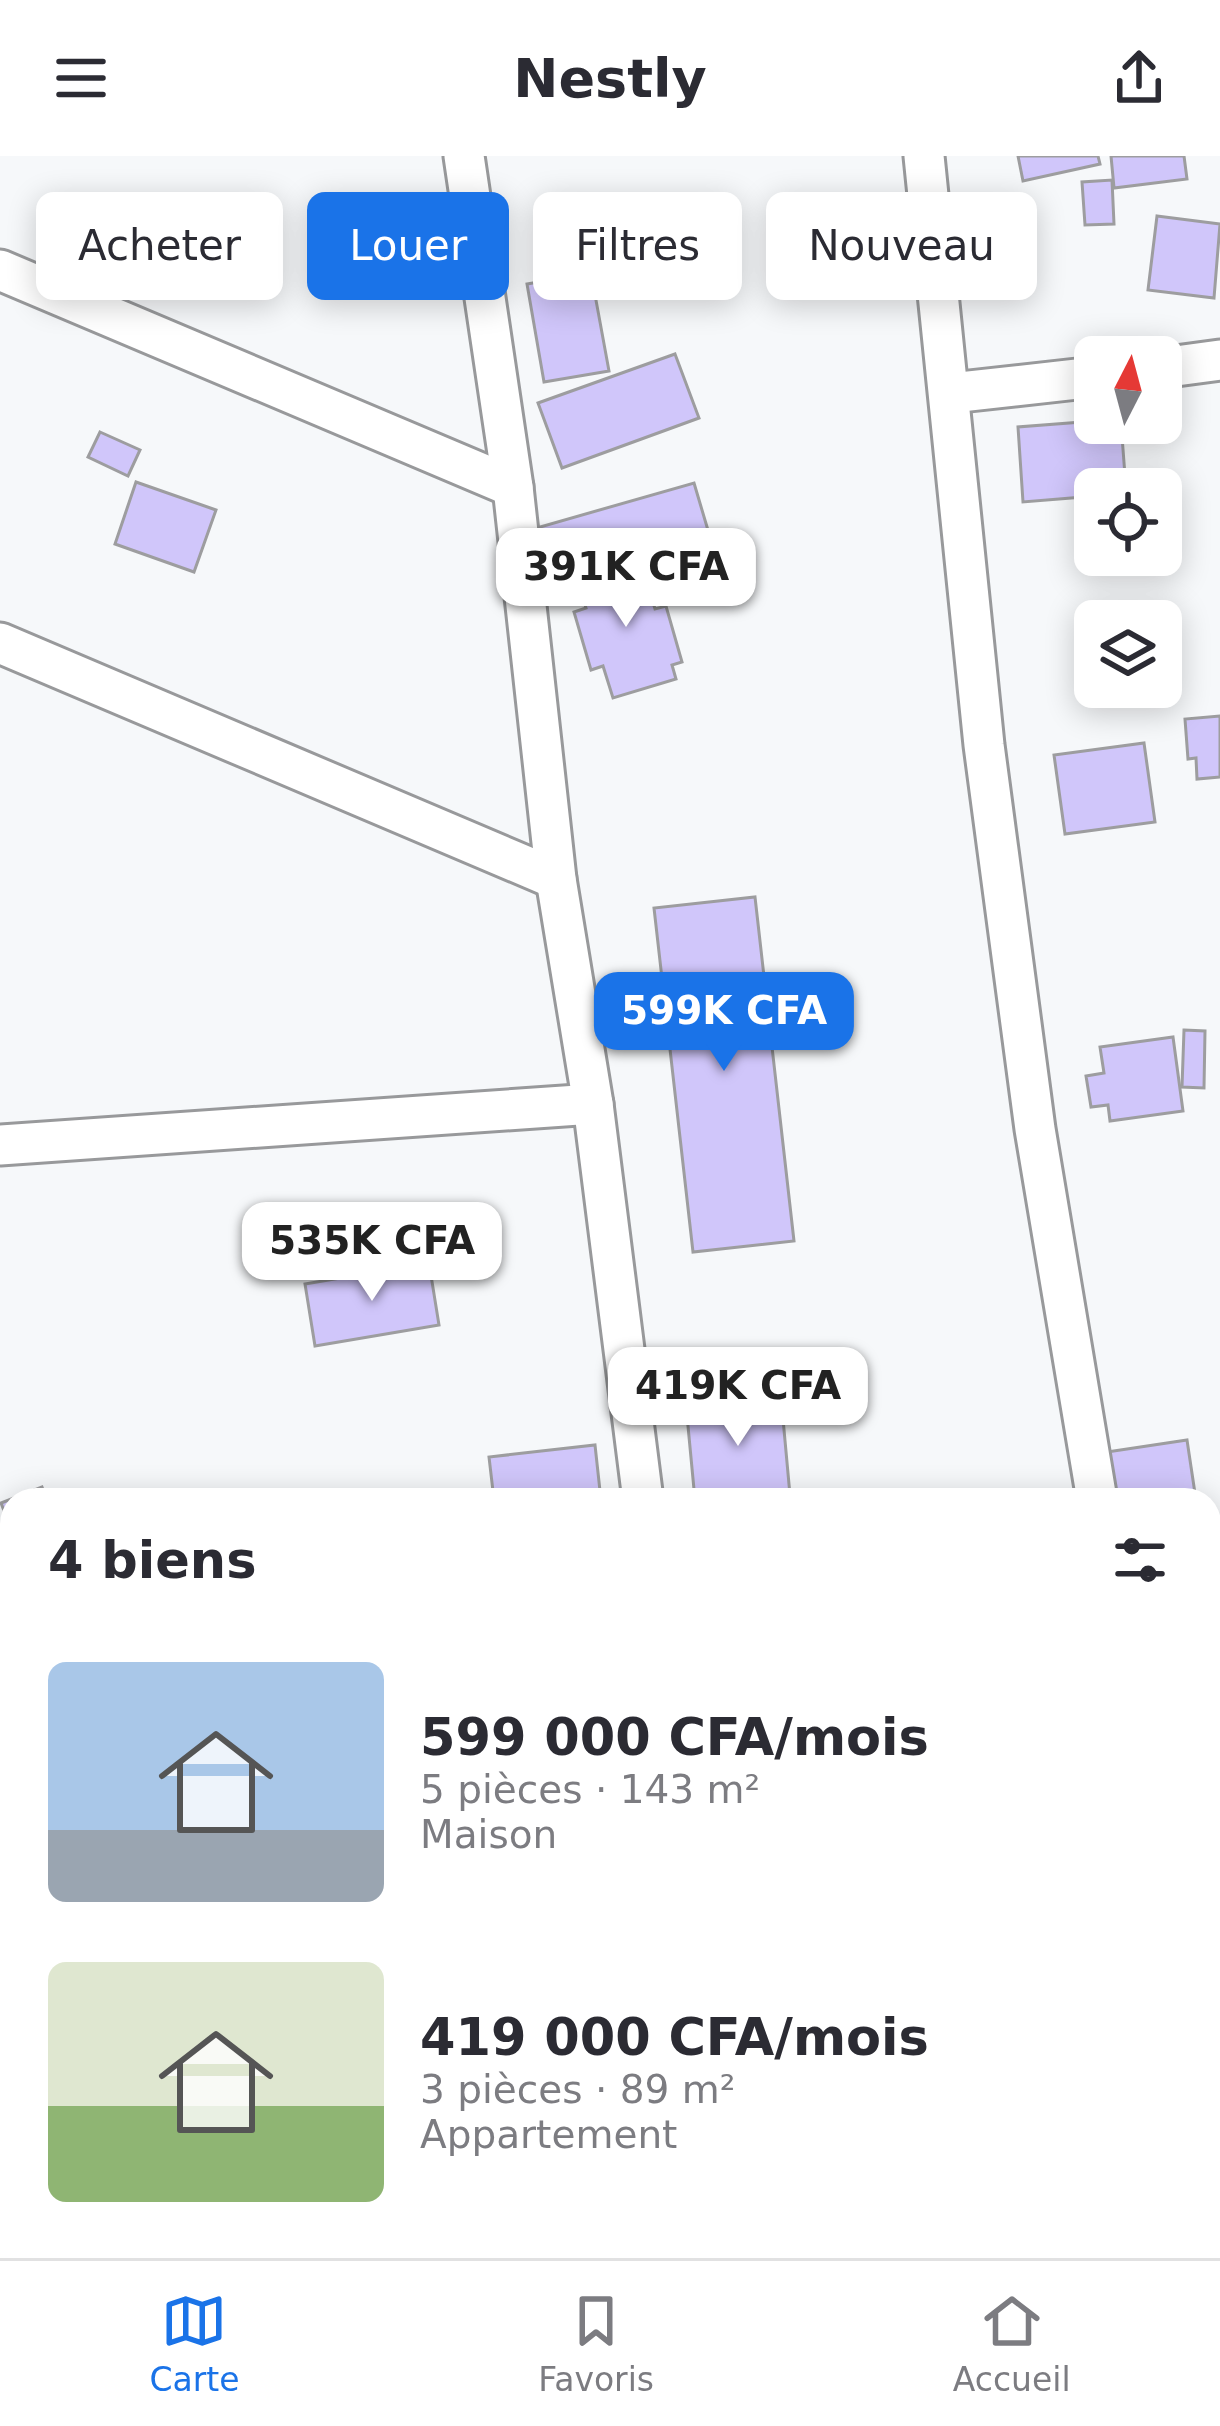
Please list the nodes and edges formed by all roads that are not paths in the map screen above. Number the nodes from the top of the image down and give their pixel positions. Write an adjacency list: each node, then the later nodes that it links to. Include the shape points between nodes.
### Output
1 (464, 156): 8 (street)
2 (924, 156): 7 (street)
3 (0, 270): 8 (street)
4 (1220, 360): 5 (street)
5 (1182, 365)
6 (1074, 379): 7 (street)
7 (951, 393): 14 (street, via 984,746 1035,1129)
8 (513, 488): 10 (street)
9 (0, 643): 10 (street)
10 (556, 879): 11 (street)
11 (593, 1104): 12 (street); 13 (street)
12 (0, 1144)
13 (641, 1488)
14 (1095, 1488)

